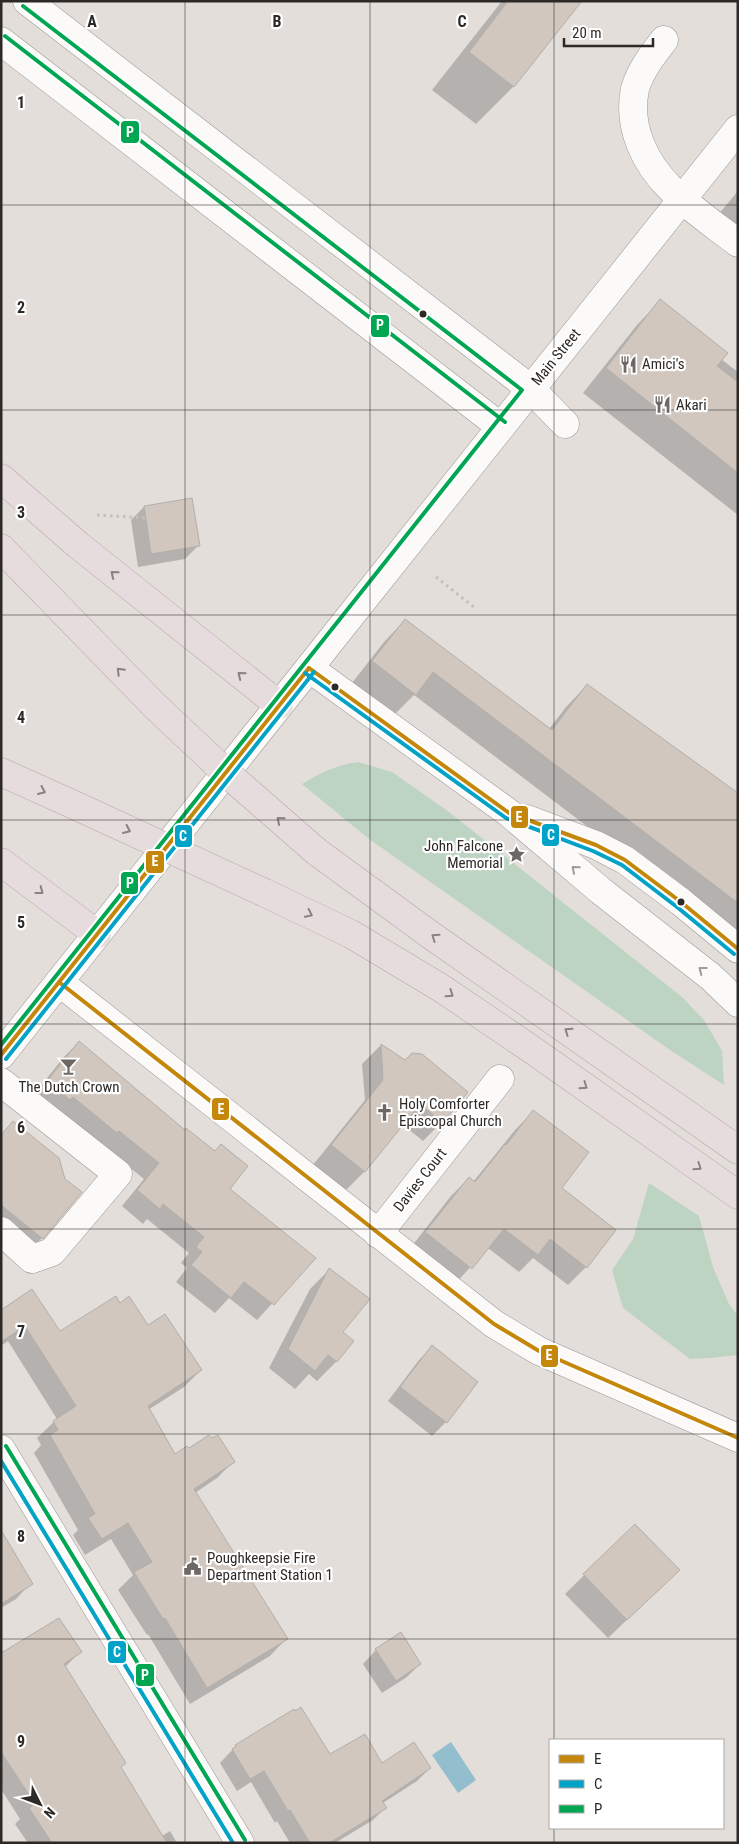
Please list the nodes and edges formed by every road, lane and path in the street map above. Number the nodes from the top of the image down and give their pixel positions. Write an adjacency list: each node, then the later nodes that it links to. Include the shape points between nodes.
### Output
1 (27, 1): 7 (street)
2 (664, 40): 5 (street, via 649,60 636,88 634,122 652,166)
3 (1, 41): 9 (street)
4 (738, 129): 5 (street, Main Street)
5 (682, 199): 6 (street); 7 (street, Main Street)
6 (738, 243)
7 (531, 390): 8 (street); 9 (street, Main Street)
8 (565, 424)
9 (501, 427): 16 (street, Main Street)
10 (1, 478): 17 (highway, one-way to 10, via 86,551)
11 (97, 514): 12 (path)
12 (146, 518)
13 (1, 548): 28 (highway, one-way to 13, bridge, via 317,852 155,706)
14 (436, 577): 15 (path)
15 (475, 608)
16 (308, 668): 17 (street, Main Street); 19 (street)
17 (279, 705): 21 (street, Main Street)
18 (1, 772): 29 (highway, one-way to 29, bridge, via 351,934 441,988)
19 (509, 813): 22 (street, via 611,852 681,902); 24 (street, one-way to 19, via 711,977)
20 (1, 862): 21 (highway, one-way to 21)
21 (97, 934): 23 (street, Main Street)
22 (738, 949)
23 (59, 982): 25 (street, Main Street); 31 (street)
24 (738, 1003)
25 (1, 1055)
26 (500, 1079): 31 (street, Davies Court)
27 (1, 1082): 30 (street, via 118,1174 52,1252 32,1259)
28 (738, 1150)
29 (738, 1195)
30 (1, 1231)
31 (378, 1234): 32 (street, via 474,1310 517,1339)
32 (738, 1438)
33 (1, 1448): 34 (street)
34 (240, 1843)

